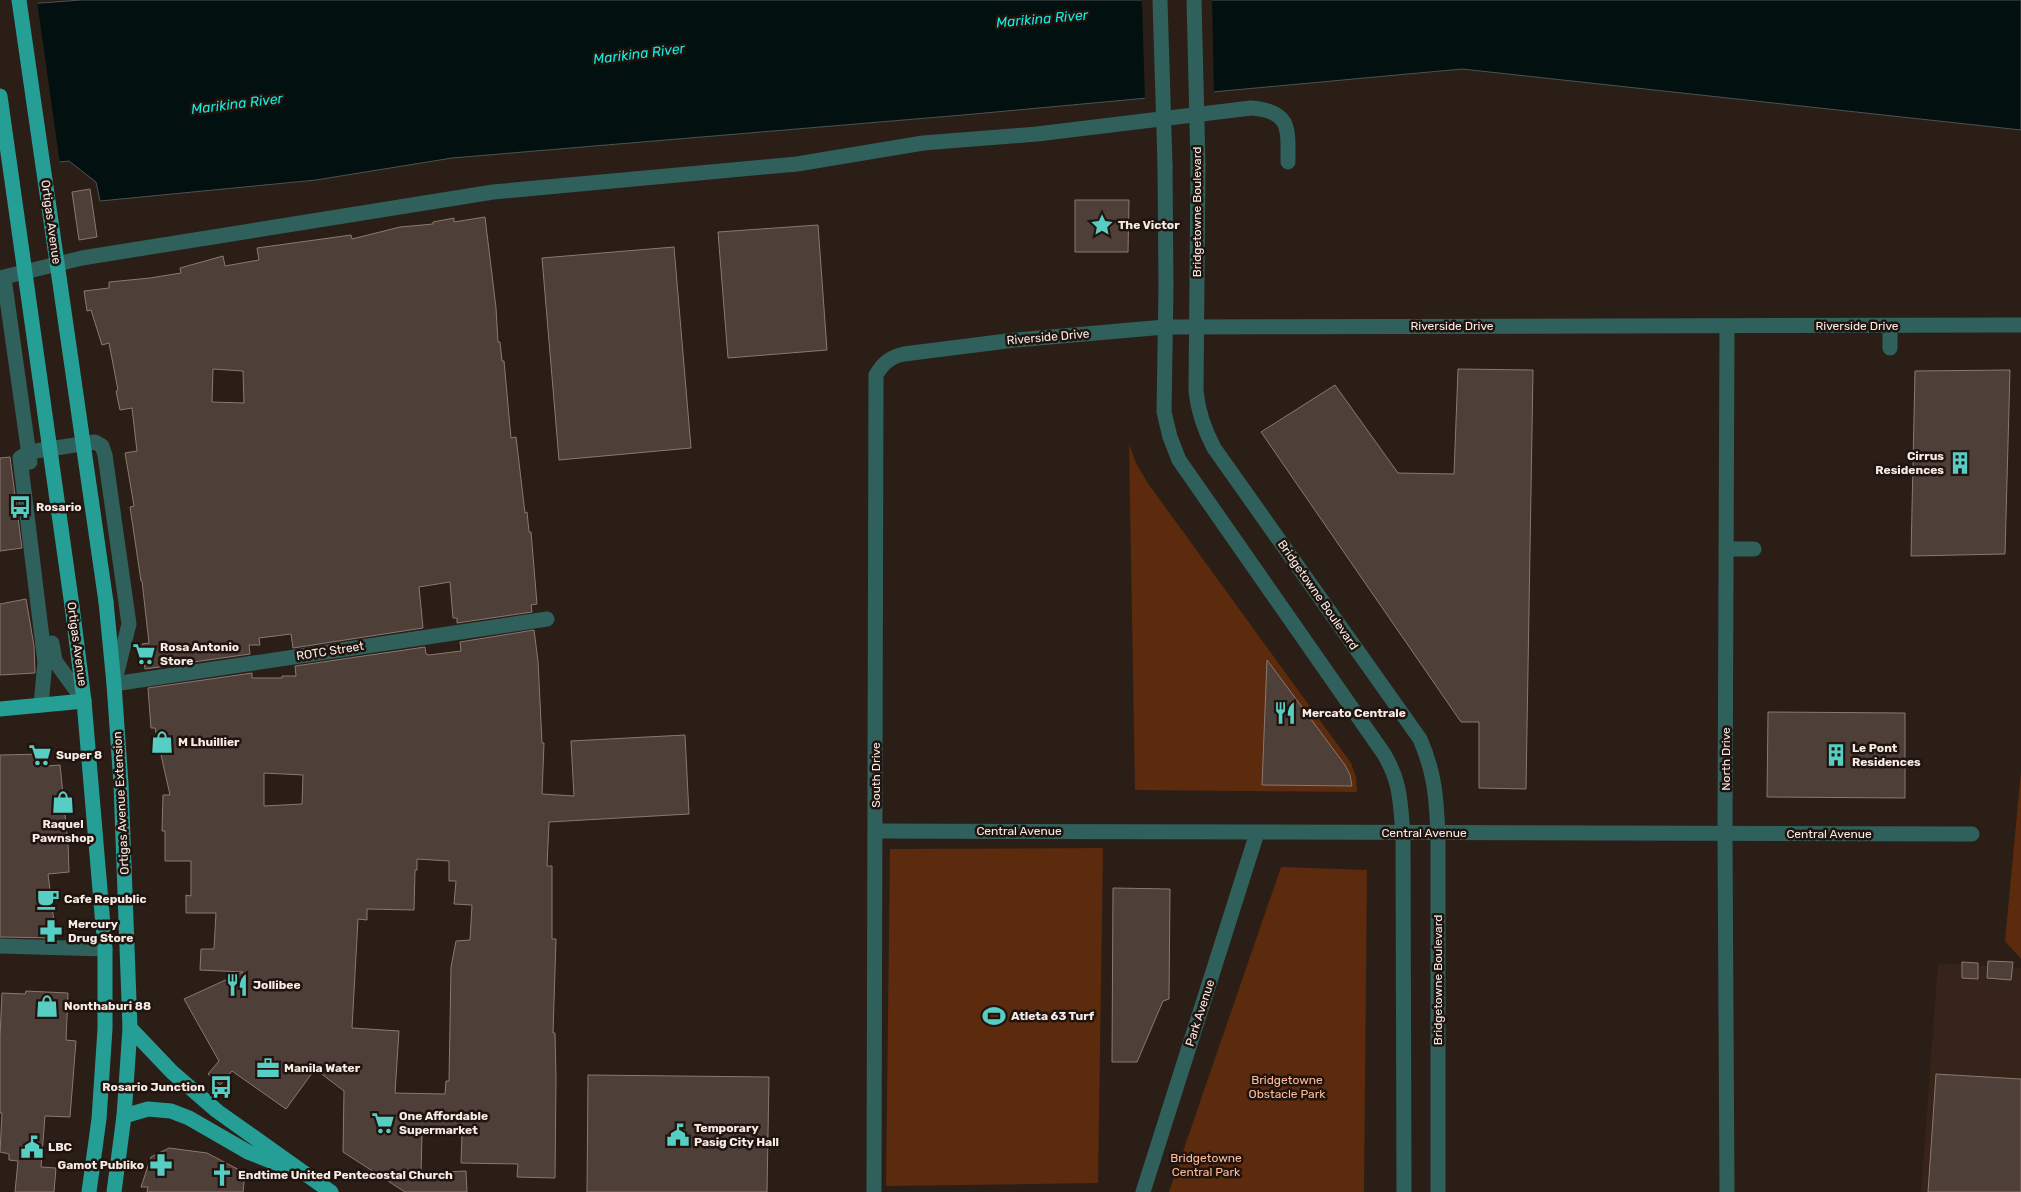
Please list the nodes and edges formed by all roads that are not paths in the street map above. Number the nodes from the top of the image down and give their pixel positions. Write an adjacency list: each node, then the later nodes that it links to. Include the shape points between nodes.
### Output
1 (19, 0): 18 (main road, Ortigas Avenue, bridge, via 106,602)
2 (1160, 0): 10 (street, bridge)
3 (1194, 0): 11 (street, Bridgetowne Boulevard, bridge, via 1198,165)
4 (0, 96): 19 (main road, Ortigas Avenue, bridge)
5 (1288, 162): 6 (street, via 1285,124 1268,109 1251,108 1037,134 923,143 797,164 493,192 82,258)
6 (2, 278): 14 (street, Ortigas Avenue)
7 (2021, 325): 9 (street, Riverside Drive)
8 (1726, 326): 9 (street, Riverside Drive); 11 (street, Riverside Drive); 15 (street, North Drive)
9 (1890, 326): 12 (street)
10 (1165, 327): 11 (street, Riverside Drive); 13 (street, Riverside Drive, via 1015,340 904,354); 26 (street, via 1164,412 1179,460 1394,771 1400,790)
11 (1196, 327): 24 (street, Bridgetowne Boulevard, via 1196,391 1204,428 1214,448 1420,739 1430,762 1435,786)
12 (1890, 348)
13 (886, 361): 22 (street, South Drive, via 876,375)
14 (29, 452): 18 (street, via 95,442 102,446 129,624); 19 (street, Ortigas Avenue, via 54,661); 20 (street, Ortigas Avenue, via 20,458 45,662)
15 (1726, 549): 16 (street); 25 (street, North Drive)
16 (1754, 549)
17 (546, 619): 18 (street, ROTC Street)
18 (114, 684): 30 (main road, Ortigas Avenue Extension)
19 (84, 701): 20 (main road); 29 (main road)
20 (41, 705): 21 (main road)
21 (0, 709)
22 (876, 831): 23 (street, Central Avenue); 36 (street, South Drive)
23 (1257, 833): 26 (street, Central Avenue); 37 (street, Park Avenue)
24 (1438, 833): 25 (street, Central Avenue); 26 (street, Central Avenue); 39 (street, Bridgetowne Boulevard)
25 (1725, 833): 27 (street, Central Avenue); 40 (street, North Drive)
26 (1403, 834): 38 (street)
27 (1972, 834)
28 (0, 946): 29 (street)
29 (104, 949): 33 (main road, via 105,1029 99,1119)
30 (130, 1028): 31 (main road, Ortigas Avenue Extension); 32 (main road, via 172,1072 211,1105)
31 (124, 1116): 32 (main road, via 148,1109 171,1111 248,1152); 34 (main road, Ortigas Avenue Extension)
32 (303, 1173): 35 (main road)
33 (89, 1192)
34 (114, 1192)
35 (331, 1192)
36 (874, 1192)
37 (1143, 1192)
38 (1404, 1192)
39 (1438, 1192)
40 (1727, 1192)

